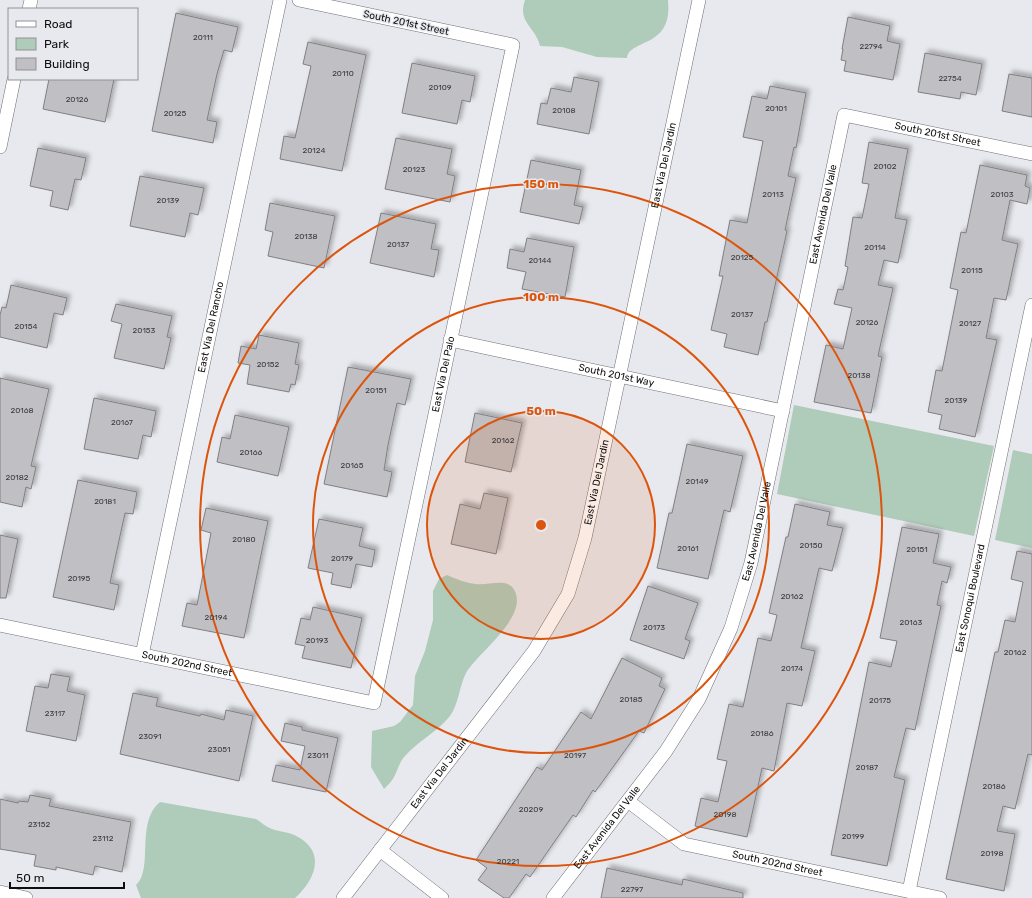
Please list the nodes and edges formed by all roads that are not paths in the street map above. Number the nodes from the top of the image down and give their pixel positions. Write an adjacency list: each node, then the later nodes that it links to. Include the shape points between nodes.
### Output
1 (280, 0): 14 (street, East Via Del Rancho)
2 (299, 0): 4 (street, South 201st Street)
3 (699, 0): 11 (street, East Via Del Jardin)
4 (513, 45): 10 (street, East Via Del Palo)
5 (14, 80): 7 (street)
6 (844, 115): 8 (street, South 201st Street); 12 (street, East Avenida Del Valle)
7 (0, 147)
8 (1032, 154)
9 (1032, 305): 18 (street, East Sonoqui Boulevard)
10 (450, 340): 11 (street, South 201st Way); 15 (street, East Via Del Palo)
11 (619, 376): 12 (street, South 201st Way); 17 (street, East Via Del Jardin, via 585,538 568,594 534,652)
12 (783, 411): 16 (street, East Avenida Del Valle, via 751,563 731,628 700,699 666,752)
13 (0, 625): 14 (street, South 202nd Street)
14 (142, 655): 15 (street, South 202nd Street)
15 (374, 703)
16 (628, 801): 18 (street, South 202nd Street, via 684,844); 23 (street, East Avenida Del Valle)
17 (380, 850): 21 (street, East Via Del Jardin); 22 (street)
18 (909, 891): 24 (street, South 202nd Street)
19 (0, 892): 20 (street)
20 (26, 898)
21 (344, 898)
22 (442, 898)
23 (553, 898)
24 (940, 898)

